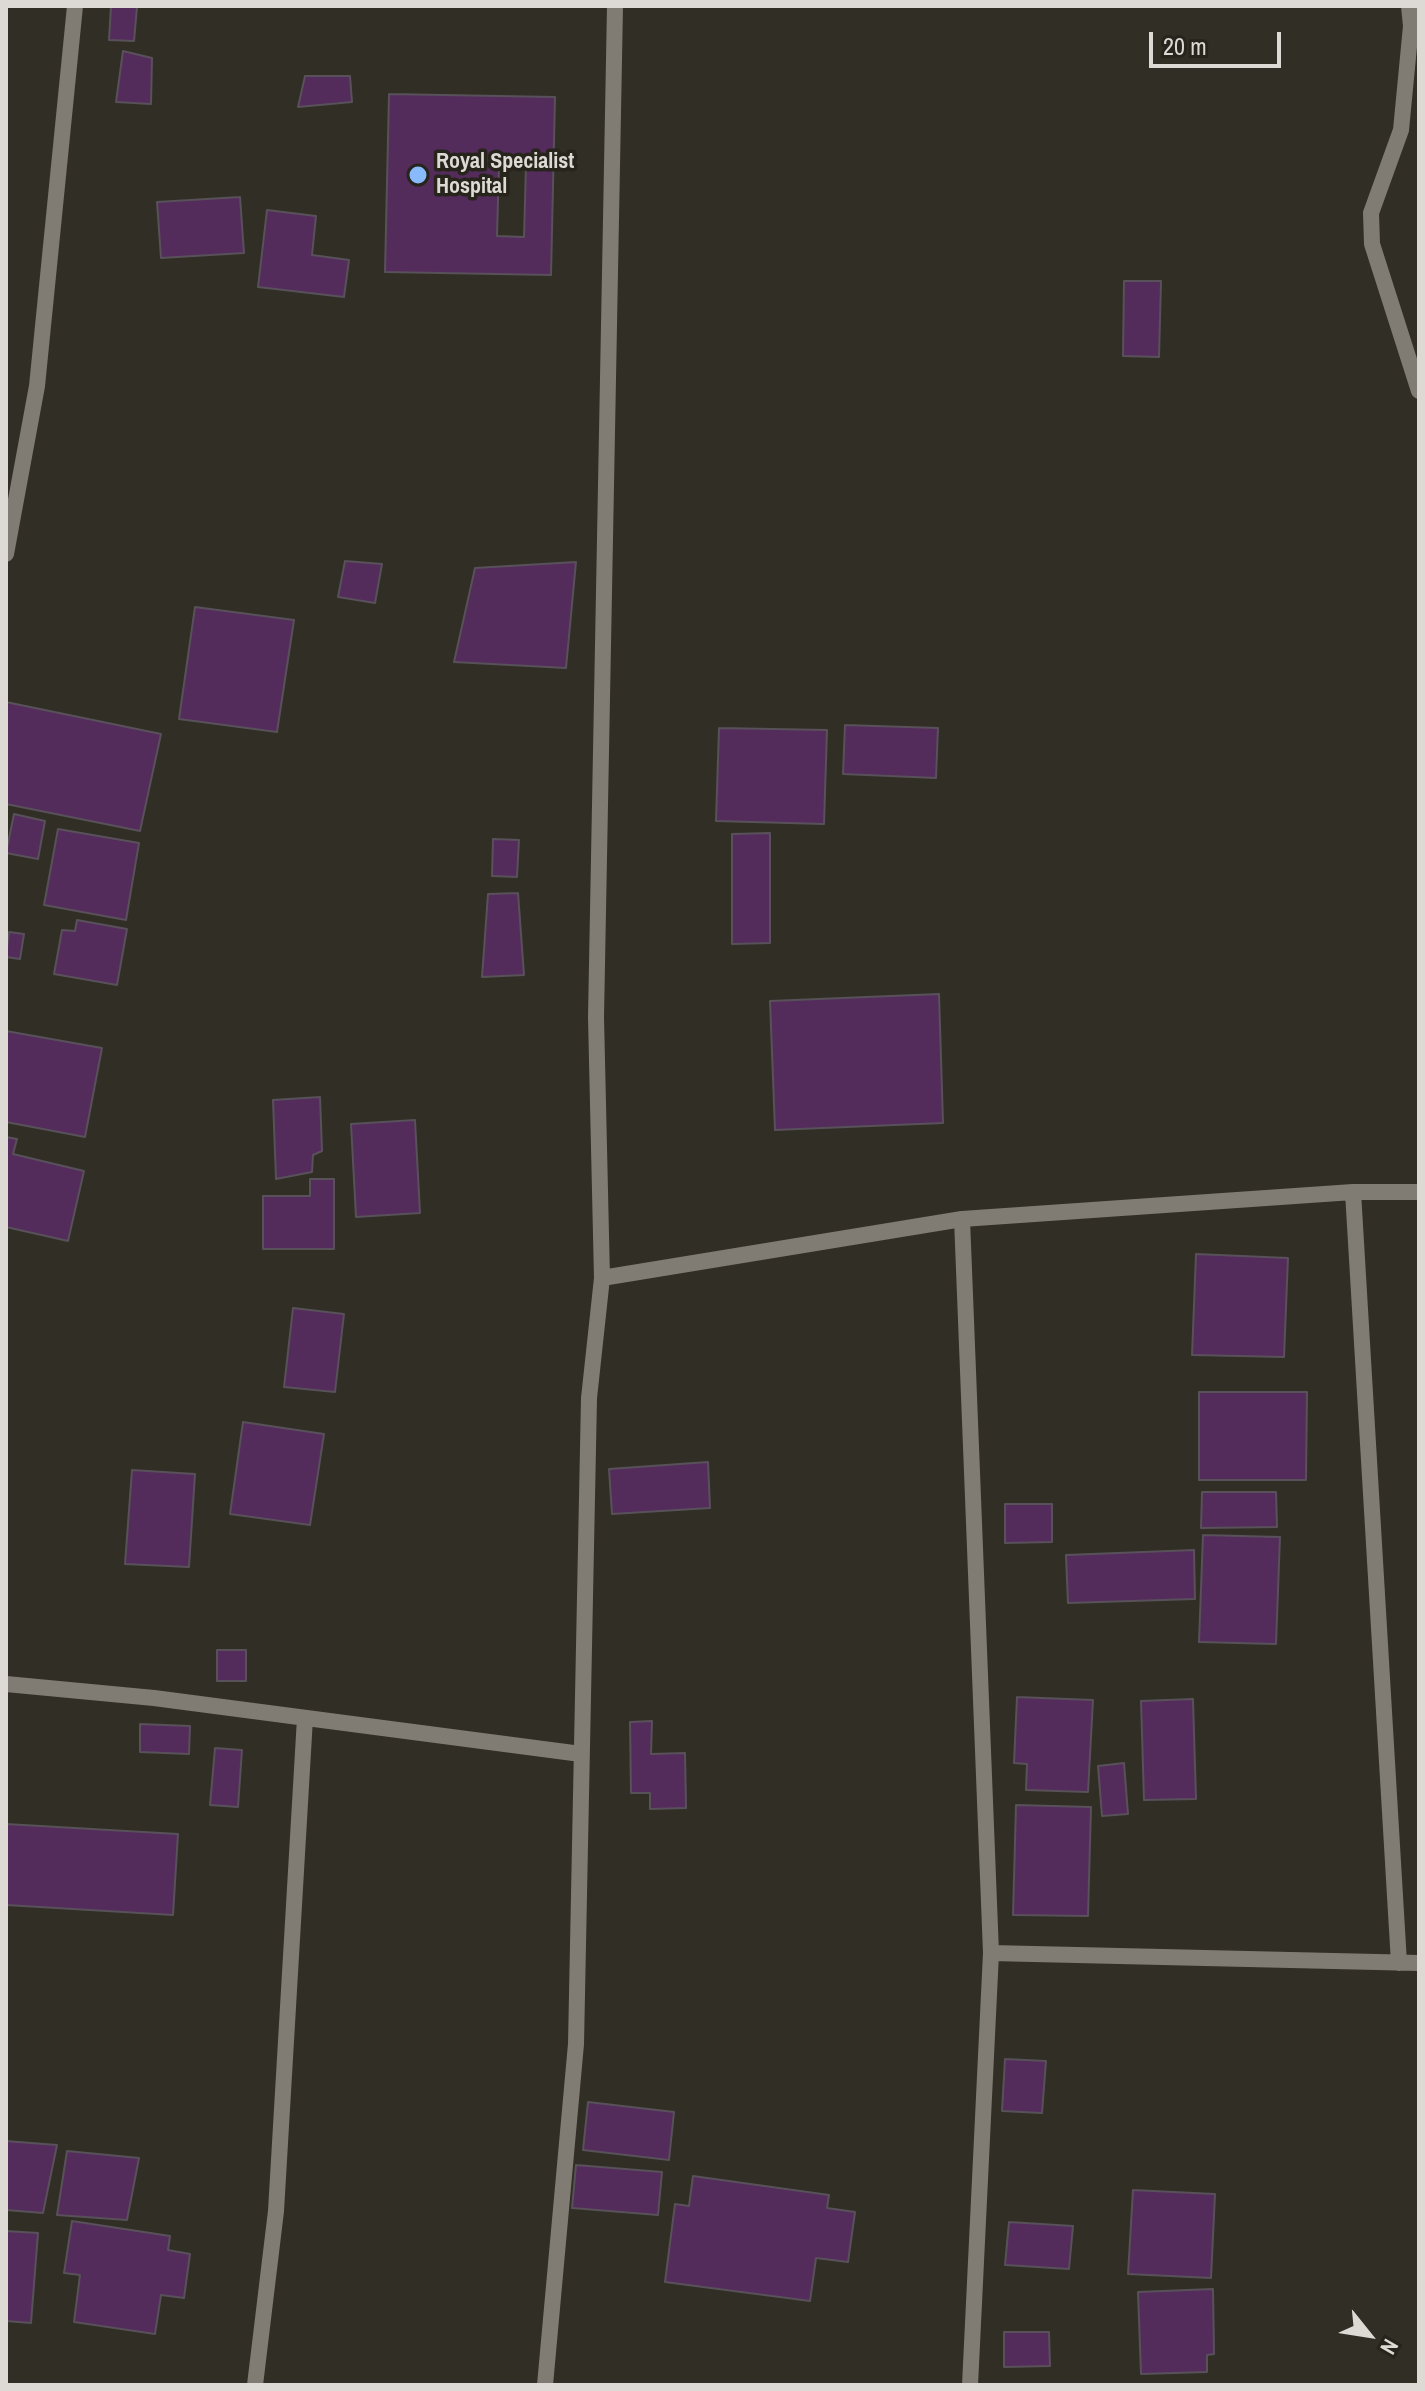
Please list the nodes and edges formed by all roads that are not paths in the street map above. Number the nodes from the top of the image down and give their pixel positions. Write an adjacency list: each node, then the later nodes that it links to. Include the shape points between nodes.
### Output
1 (75, 6): 5 (street, via 37,386)
2 (615, 6): 9 (street, via 596,1017)
3 (1409, 6): 4 (street, via 1401,130 1371,213 1372,244)
4 (1419, 391)
5 (6, 554)
6 (1353, 1192): 7 (street); 8 (street); 14 (street)
7 (1419, 1192)
8 (962, 1219): 9 (street); 13 (street)
9 (602, 1278): 12 (street, via 589,1398)
10 (6, 1684): 11 (street)
11 (305, 1718): 12 (street); 16 (street, via 276,2211)
12 (581, 1754): 17 (street, via 576,2044)
13 (991, 1953): 14 (street); 18 (street)
14 (1399, 1963): 15 (street)
15 (1419, 1963)
16 (255, 2385)
17 (545, 2385)
18 (970, 2385)

